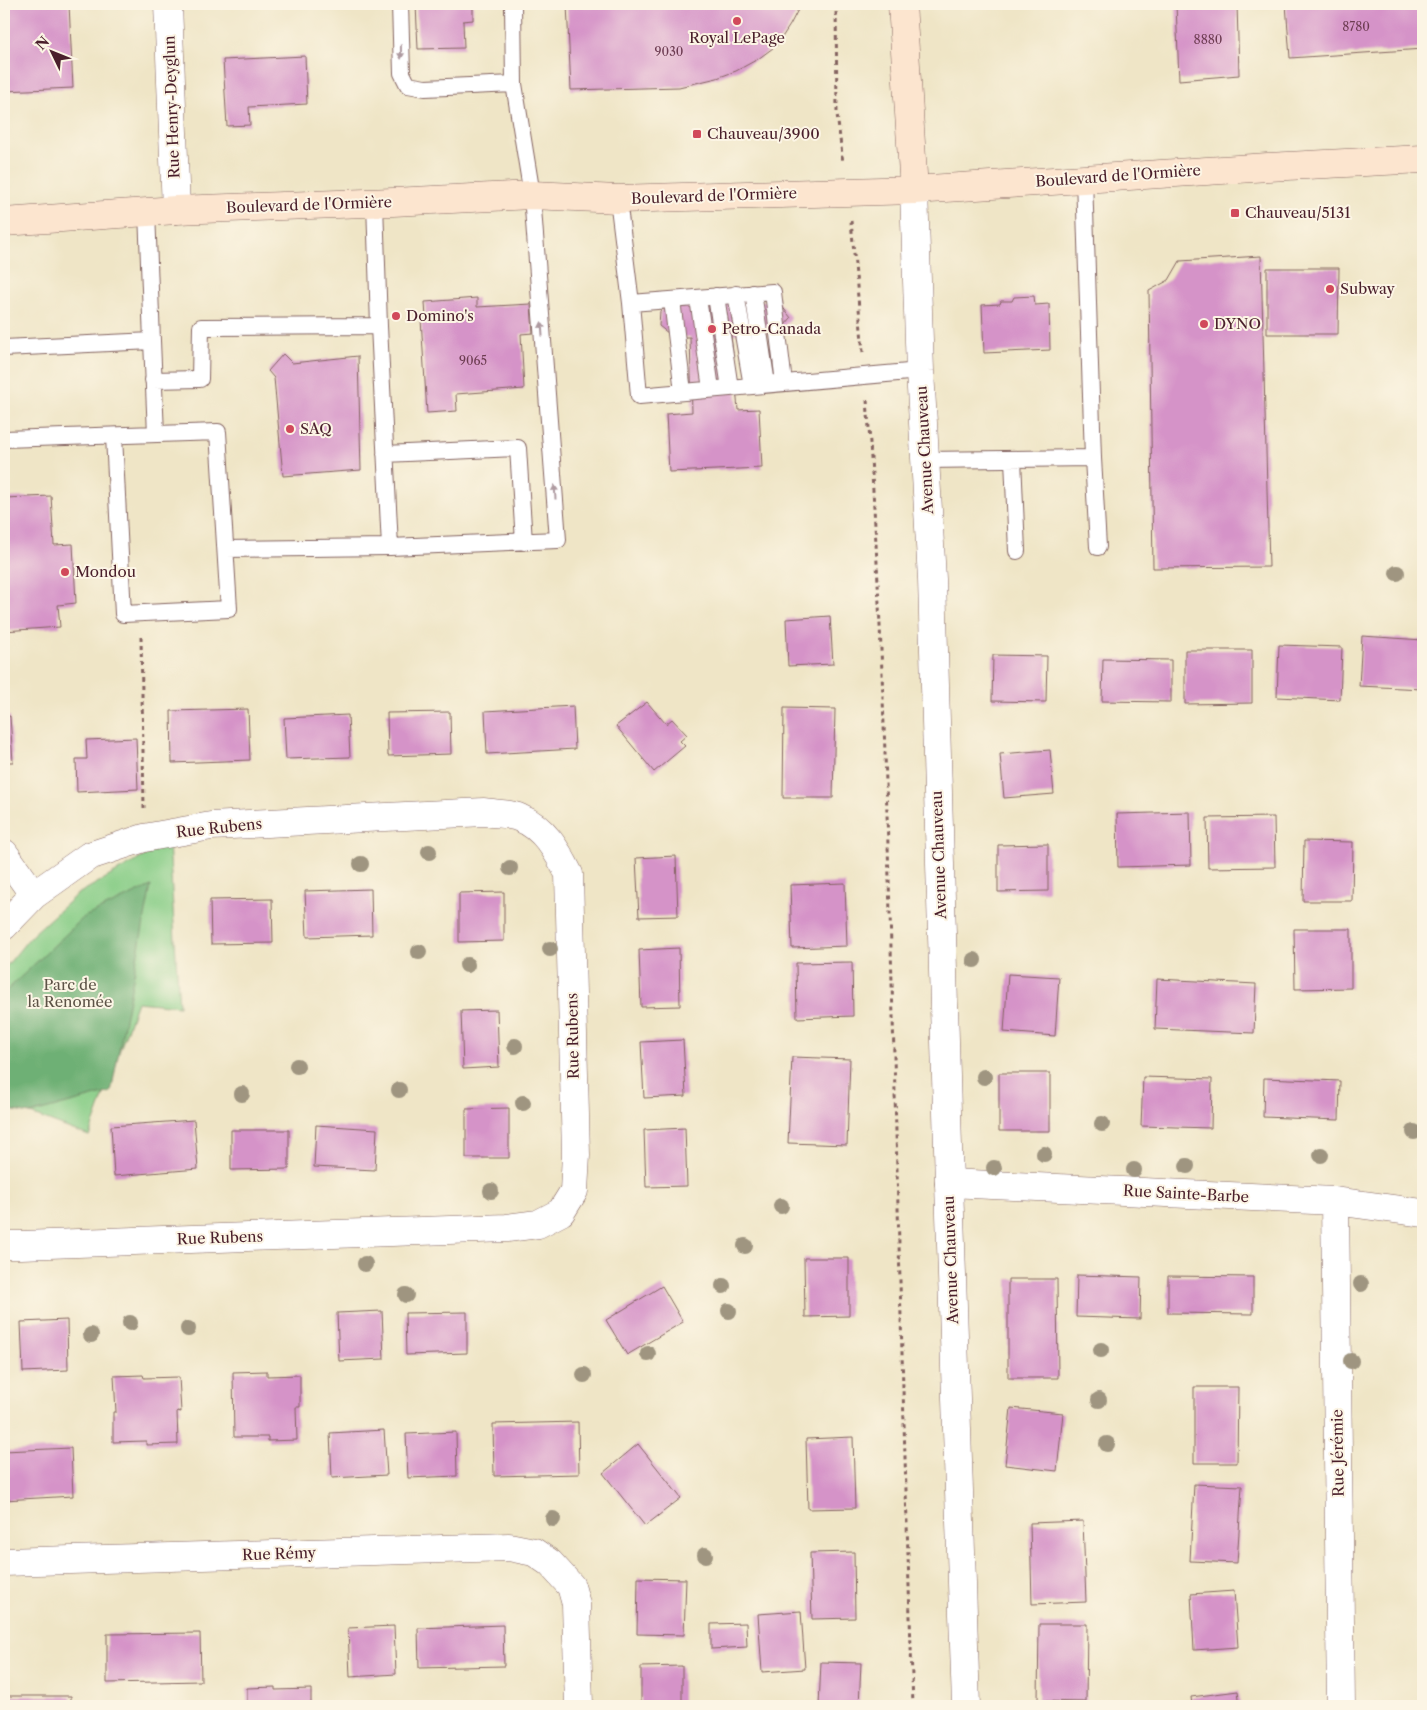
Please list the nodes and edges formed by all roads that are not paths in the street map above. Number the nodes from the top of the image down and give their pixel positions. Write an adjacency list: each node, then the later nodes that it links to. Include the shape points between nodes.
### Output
1 (168, 4): 12 (street, Rue Henry-Deyglun)
2 (400, 4): 5 (lane, one-way to 5, via 402,73 408,85 425,88)
3 (513, 4): 5 (lane)
4 (902, 4): 8 (main road, Avenue Chauveau)
5 (514, 84): 9 (lane)
6 (1423, 158): 7 (main road, Boulevard de l'Ormière)
7 (1084, 178): 8 (main road, Boulevard de l'Ormière); 35 (lane)
8 (914, 190): 10 (main road, Boulevard de l'Ormière); 24 (street, Avenue Chauveau)
9 (532, 195): 10 (main road, Boulevard de l'Ormière); 11 (main road, Boulevard de l'Ormière); 38 (lane, one-way to 9, via 558,540)
10 (618, 199): 20 (lane)
11 (375, 202): 12 (main road, Boulevard de l'Ormière); 21 (lane)
12 (176, 210): 13 (main road, Boulevard de l'Ormière)
13 (147, 212): 14 (main road, Boulevard de l'Ormière); 22 (lane)
14 (4, 222)
15 (753, 293): 16 (lane); 26 (lane, via 774,292); 27 (lane)
16 (736, 294): 17 (lane); 27 (lane)
17 (716, 296): 18 (lane); 28 (lane)
18 (698, 298): 19 (lane); 29 (lane)
19 (672, 300): 20 (lane); 30 (lane)
20 (631, 303): 30 (lane, via 639,396)
21 (379, 326): 25 (lane, via 201,327 200,379); 34 (lane)
22 (152, 341): 23 (lane); 25 (lane)
23 (4, 348)
24 (920, 370): 26 (lane); 37 (street, Avenue Chauveau)
25 (153, 380): 31 (lane)
26 (784, 383): 27 (lane)
27 (760, 385): 28 (lane)
28 (730, 388): 29 (lane)
29 (711, 389): 30 (lane)
30 (683, 392)
31 (156, 434): 32 (lane); 41 (lane, via 218,432)
32 (114, 436): 33 (lane); 41 (lane, via 123,614 229,609)
33 (4, 440)
34 (385, 454): 38 (lane, via 518,448); 40 (lane)
35 (1093, 458): 36 (lane); 39 (lane)
36 (1013, 459): 37 (lane); 42 (lane)
37 (925, 460): 46 (street, Avenue Chauveau, via 932,579)
38 (524, 542): 40 (lane)
39 (1098, 546)
40 (390, 547): 41 (lane)
41 (226, 549)
42 (1017, 551)
43 (4, 853): 44 (street)
44 (34, 895): 45 (street, Rue Rubens); 49 (street, Rue Rubens, via 89,856 144,838 211,826 484,812 520,817 545,834 569,874 576,1155 574,1191 561,1212 538,1224 507,1228)
45 (4, 926)
46 (949, 1183): 47 (street, Rue Sainte-Barbe); 52 (street, Avenue Chauveau)
47 (1335, 1201): 48 (street, Rue Sainte-Barbe); 53 (street, Rue Jérémie)
48 (1423, 1212)
49 (4, 1245)
50 (4, 1562): 51 (street, Rue Rémy, via 509,1547 534,1552 550,1563 571,1586 576,1604)
51 (579, 1706)
52 (966, 1706)
53 (1342, 1706)

